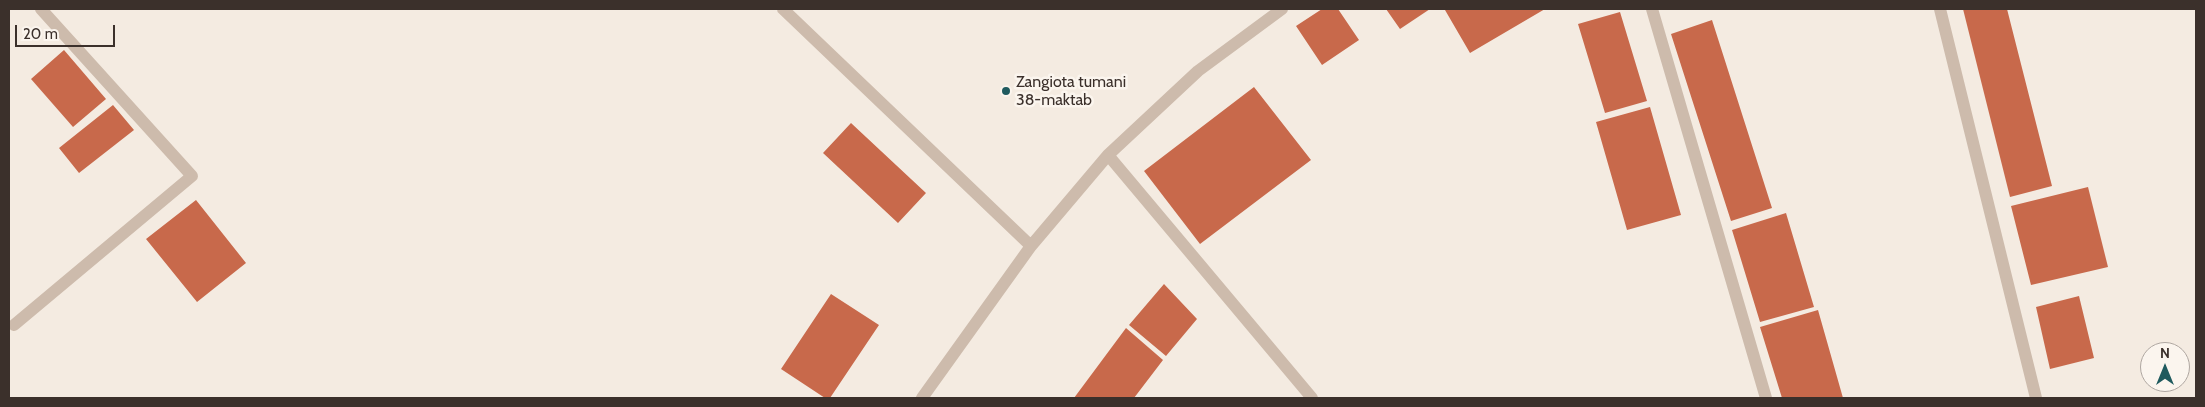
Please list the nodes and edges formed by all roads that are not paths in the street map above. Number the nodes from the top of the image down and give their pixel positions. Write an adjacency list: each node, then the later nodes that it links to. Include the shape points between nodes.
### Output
1 (41, 9): 8 (street, via 192,176)
2 (783, 9): 7 (street)
3 (1282, 9): 6 (street, via 1198,72)
4 (1652, 9): 11 (street)
5 (1940, 9): 12 (street)
6 (1108, 155): 7 (street); 10 (street)
7 (1031, 246): 9 (street)
8 (14, 325)
9 (922, 398)
10 (1312, 398)
11 (1766, 398)
12 (2036, 398)

